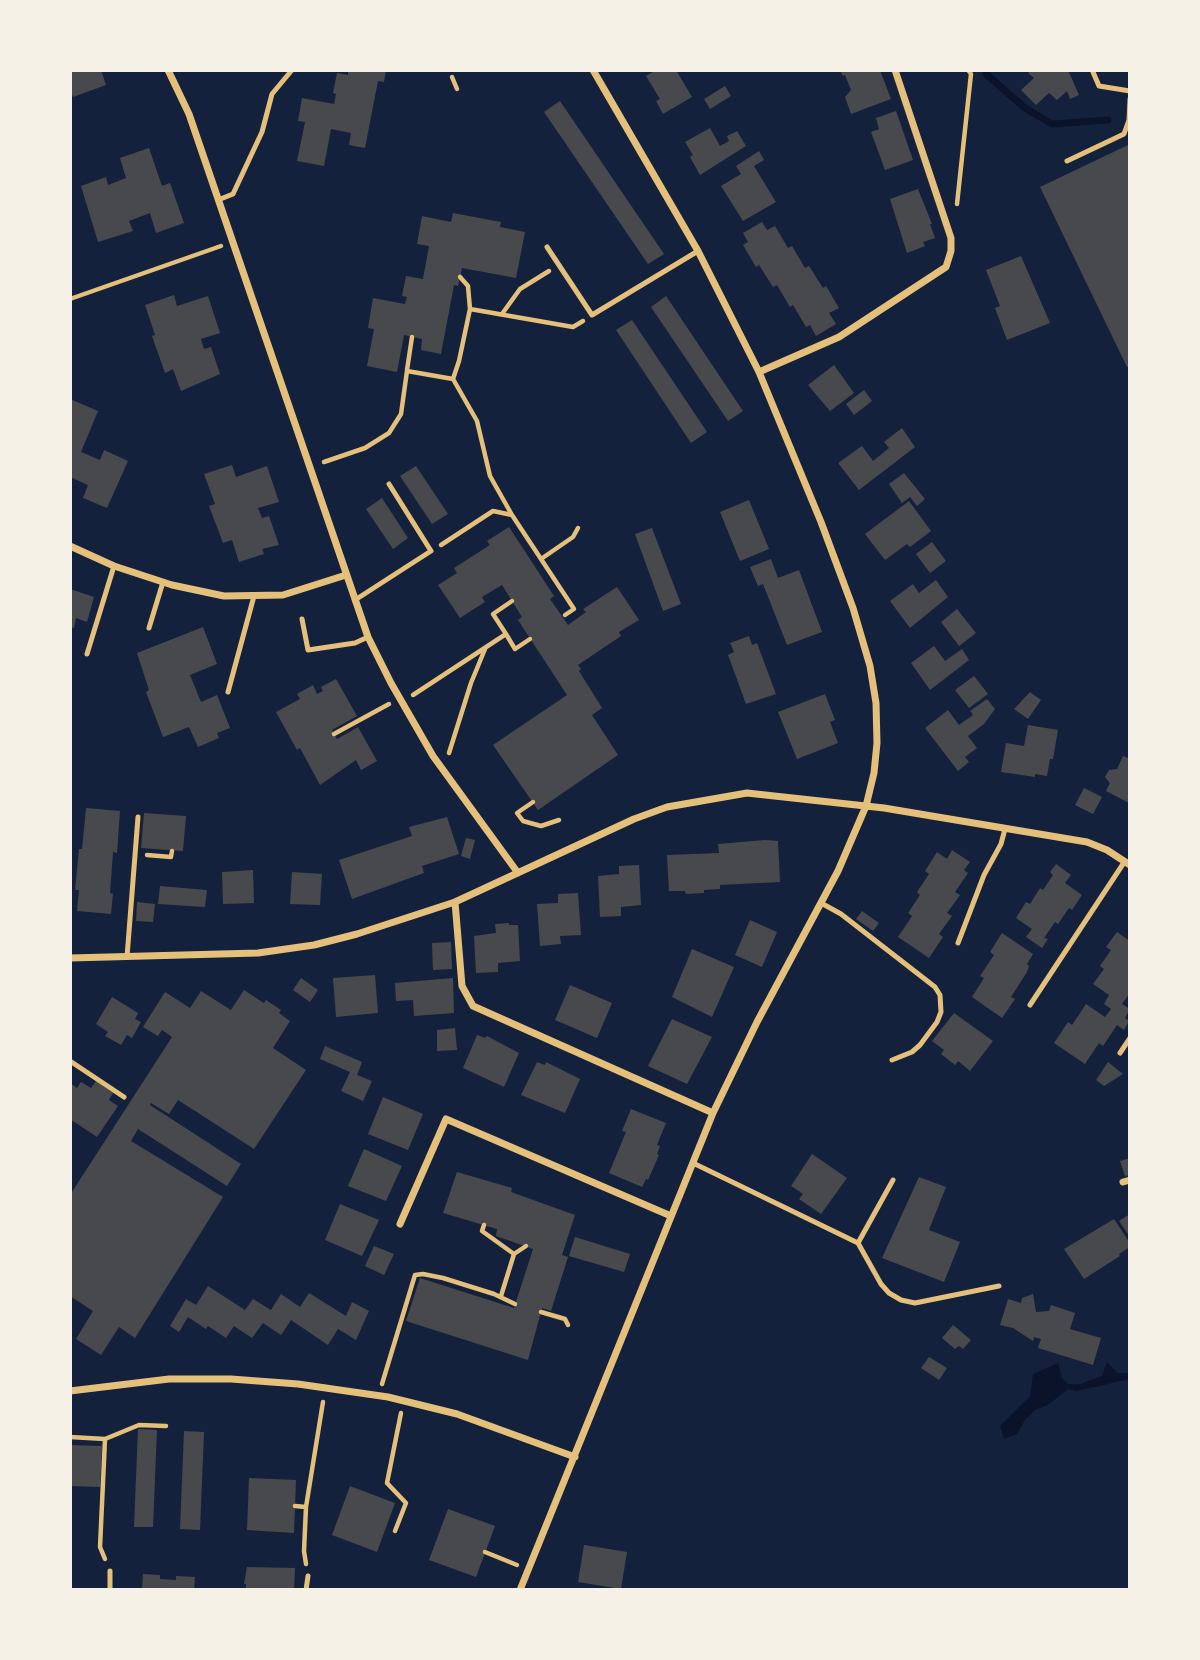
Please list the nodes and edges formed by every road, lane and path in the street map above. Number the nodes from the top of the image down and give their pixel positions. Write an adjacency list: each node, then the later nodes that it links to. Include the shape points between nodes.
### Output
1 (168, 70): 12 (street, via 189,114)
2 (292, 70): 12 (lane, via 272,94 261,132 233,194)
3 (895, 70): 25 (street, via 951,238 946,267 839,337)
4 (968, 70): 13 (path)
5 (596, 71): 16 (street)
6 (1093, 72): 9 (lane, via 1099,86)
7 (452, 77): 8 (path)
8 (457, 89)
9 (1130, 92)
10 (1130, 99): 11 (lane, via 1124,134)
11 (1067, 161)
12 (218, 201): 14 (street)
13 (956, 210)
14 (233, 242): 19 (path); 27 (street)
15 (547, 247): 17 (lane)
16 (698, 251): 22 (lane); 25 (street)
17 (559, 265): 21 (path, via 520,289); 22 (lane)
18 (460, 277): 20 (path, via 468,286)
19 (70, 299)
20 (470, 309): 21 (path); 26 (path)
21 (502, 314): 22 (path, via 573,327)
22 (592, 315)
23 (412, 337): 24 (path)
24 (407, 371): 26 (path); 27 (path, via 401,414 389,433 365,448)
25 (760, 372): 53 (street, via 826,534 870,666 877,743)
26 (453, 379): 29 (path, via 477,421 490,476)
27 (309, 467): 35 (street)
28 (389, 484): 32 (lane)
29 (512, 515): 32 (path, via 493,511); 33 (path)
30 (578, 528): 33 (path, via 573,537)
31 (70, 546): 34 (street)
32 (431, 551): 38 (lane)
33 (541, 559): 40 (path, via 574,609)
34 (114, 566): 36 (street); 47 (lane)
35 (346, 575): 37 (street, via 284,595); 38 (street)
36 (163, 582): 37 (street, via 224,596); 42 (lane)
37 (254, 596): 48 (lane)
38 (355, 600): 44 (street)
39 (512, 601): 43 (path, via 493,614)
40 (565, 615)
41 (302, 619): 44 (lane, via 308,650)
42 (149, 628)
43 (506, 634): 45 (path, via 515,649); 46 (path)
44 (368, 637): 49 (street)
45 (530, 639)
46 (486, 647): 49 (path); 51 (path)
47 (88, 654)
48 (228, 692)
49 (401, 700): 50 (path); 51 (street)
50 (334, 734)
51 (443, 771): 60 (street)
52 (533, 802): 55 (path, via 517,813 523,821 541,826)
53 (866, 806): 56 (street); 60 (street, via 747,793 702,799 634,819); 62 (street)
54 (138, 817): 58 (lane)
55 (559, 820)
56 (1005, 828): 59 (street, via 1087,842); 63 (lane)
57 (172, 850): 58 (path, via 171,857)
58 (135, 855): 64 (lane)
59 (1127, 863): 66 (lane)
60 (518, 873): 61 (street)
61 (455, 902): 64 (street, via 314,945 258,953); 72 (street, via 462,986 473,1006)
62 (821, 903): 69 (lane, via 841,914 940,995 937,1022 912,1052); 72 (street)
63 (958, 943)
64 (127, 957): 65 (street)
65 (70, 958)
66 (1030, 1005)
67 (1130, 1038): 68 (lane)
68 (1120, 1053)
69 (892, 1060)
70 (70, 1061): 71 (lane)
71 (124, 1097)
72 (713, 1113): 73 (street)
73 (693, 1163): 75 (street); 78 (lane)
74 (892, 1180): 78 (lane)
75 (671, 1216): 76 (street, via 446,1119); 93 (street)
76 (400, 1224)
77 (484, 1225): 80 (path, via 482,1231)
78 (858, 1243): 81 (lane, via 881,1284 901,1300 924,1301)
79 (526, 1246): 80 (path)
80 (514, 1254): 82 (path)
81 (999, 1286)
82 (500, 1296): 83 (path); 88 (path, via 443,1278 415,1275)
83 (515, 1304)
84 (541, 1312): 85 (path, via 565,1319)
85 (568, 1325)
86 (325, 1388): 87 (street, via 181,1379); 88 (street); 95 (path)
87 (70, 1391)
88 (378, 1395): 89 (street)
89 (404, 1401): 93 (street, via 457,1414); 96 (path, via 387,1483 406,1503)
90 (166, 1426): 92 (path, via 139,1425)
91 (70, 1437): 92 (path)
92 (105, 1439): 100 (path, via 100,1547)
93 (575, 1457): 99 (street)
94 (295, 1506): 95 (path)
95 (306, 1507): 97 (path)
96 (395, 1531)
97 (304, 1552)
98 (485, 1552): 99 (path)
99 (529, 1569): 104 (street)
100 (110, 1571): 102 (lane)
101 (308, 1576): 103 (lane)
102 (110, 1590)
103 (306, 1590)
104 (520, 1590)

